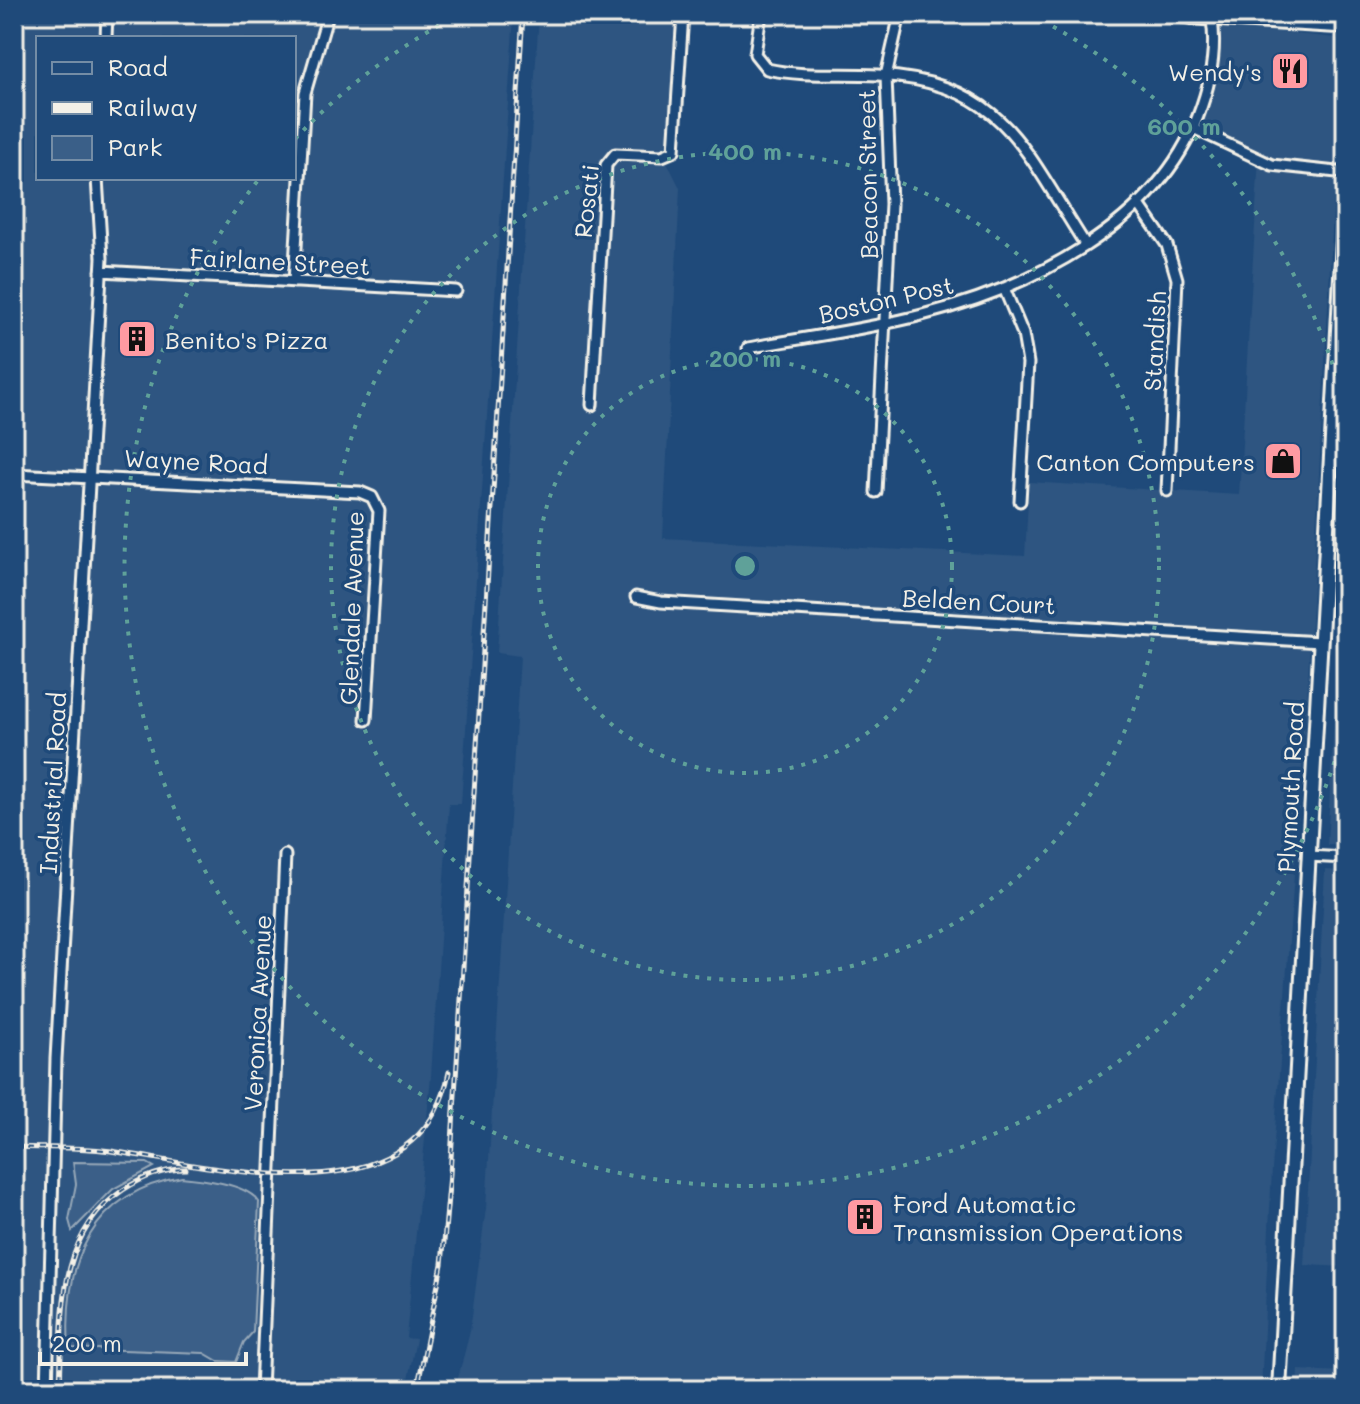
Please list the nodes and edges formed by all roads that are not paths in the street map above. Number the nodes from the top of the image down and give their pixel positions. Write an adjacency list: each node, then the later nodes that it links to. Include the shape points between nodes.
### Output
1 (107, 14): 9 (street)
2 (328, 14): 19 (street, via 305,93)
3 (683, 14): 24 (street, Rosati, via 674,151 662,156 615,154 606,165)
4 (761, 14): 10 (street, via 755,50 759,63 772,70)
5 (900, 14): 10 (street, Beacon Street)
6 (1167, 14): 7 (street)
7 (1212, 20): 8 (street); 11 (street, Boston Post, via 1210,76)
8 (1346, 28)
9 (106, 36)
10 (886, 76): 17 (street, via 944,84 992,113 1017,139); 22 (street, Beacon Street, via 891,204)
11 (1193, 128): 12 (street, via 1272,165); 15 (street, Boston Post, via 1167,174)
12 (1346, 173)
13 (97, 180): 18 (street, Industrial Road)
14 (1346, 187): 16 (main road, Plymouth Road)
15 (1138, 203): 17 (street, Boston Post); 29 (street, Standish, via 1167,245 1177,279)
16 (1345, 232): 25 (main road, Plymouth Road)
17 (1085, 244): 20 (street, Boston Post)
18 (101, 271): 19 (street, Fairlane Street); 28 (street, Industrial Road)
19 (294, 282): 21 (street, Fairlane Street)
20 (1004, 288): 22 (street, Boston Post); 32 (street, via 1023,334 1028,363)
21 (456, 291)
22 (886, 322): 23 (street, Boston Post); 30 (street, Beacon Street)
23 (748, 348)
24 (592, 405)
25 (1330, 441): 26 (main road); 34 (main road, Plymouth Road)
26 (1346, 442)
27 (14, 474): 28 (street, Wayne Road)
28 (89, 478): 31 (street, Wayne Road, via 360,492); 39 (street, Industrial Road, via 56,1059)
29 (1167, 491)
30 (876, 492)
31 (374, 499): 35 (street, Glendale Avenue, via 379,511)
32 (1020, 501)
33 (636, 597): 34 (street, Belden Court)
34 (1320, 642): 37 (main road, Plymouth Road)
35 (366, 720)
36 (285, 855): 40 (street, Veronica Avenue)
37 (1308, 856): 38 (street); 41 (main road, Plymouth Road)
38 (1346, 858)
39 (47, 1390)
40 (261, 1390)
41 (1279, 1390)

